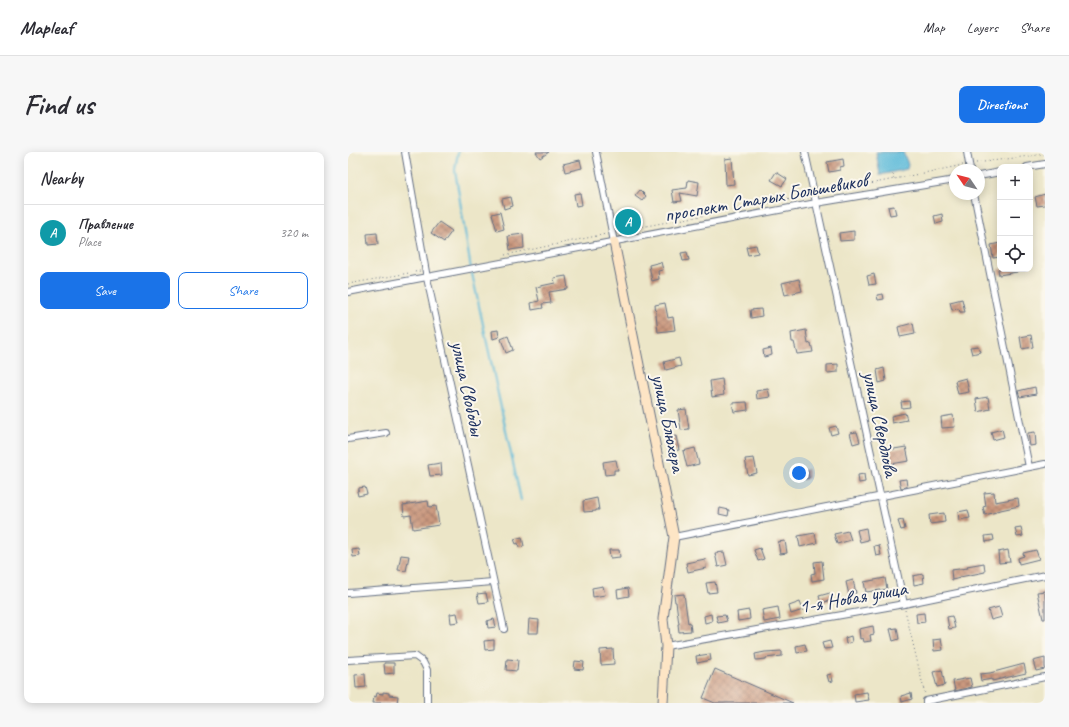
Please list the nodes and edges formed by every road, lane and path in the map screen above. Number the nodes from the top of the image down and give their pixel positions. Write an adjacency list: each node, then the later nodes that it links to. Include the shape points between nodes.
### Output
1 (405, 152): 21 (street, улица Свободы)
2 (596, 152): 19 (street, улица Блюхера)
3 (805, 152): 16 (street, улица Свердлова)
4 (967, 152): 6 (street)
5 (1045, 154): 7 (path)
6 (969, 164)
7 (985, 164)
8 (1045, 164): 9 (street)
9 (1033, 166)
10 (949, 170): 14 (path)
11 (997, 173): 13 (street)
12 (894, 174): 14 (path)
13 (985, 175)
14 (894, 179): 16 (path)
15 (949, 181): 18 (street, проспект Старых Большевиков)
16 (814, 195): 18 (street, улица Свердлова); 19 (path)
17 (975, 200): 28 (street)
18 (816, 203): 19 (street, проспект Старых Большевиков); 29 (street, улица Свердлова)
19 (613, 237): 20 (path, via 602,235); 22 (street, проспект Старых Большевиков); 30 (street, улица Блюхера)
20 (505, 255)
21 (425, 270): 22 (street, улица Свободы); 23 (path)
22 (427, 278): 24 (street, проспект Старых Большевиков); 32 (street, улица Свободы)
23 (348, 284)
24 (348, 292)
25 (386, 433): 26 (street)
26 (348, 439)
27 (1045, 464): 28 (street)
28 (1029, 467): 29 (street)
29 (881, 497): 30 (street); 34 (street, улица Свердлова)
30 (674, 537): 36 (street, улица Блюхера, via 663,619)
31 (1045, 574): 34 (street, 1-я Новая улица)
32 (493, 582): 33 (street); 35 (street, улица Свободы)
33 (348, 593)
34 (904, 604): 36 (street, 1-я Новая улица); 39 (path)
35 (504, 630)
36 (666, 646): 41 (street, улица Блюхера)
37 (348, 660): 40 (street, via 415,656 423,662 427,670)
38 (1045, 677): 39 (street)
39 (926, 702)
40 (427, 703)
41 (663, 703)

